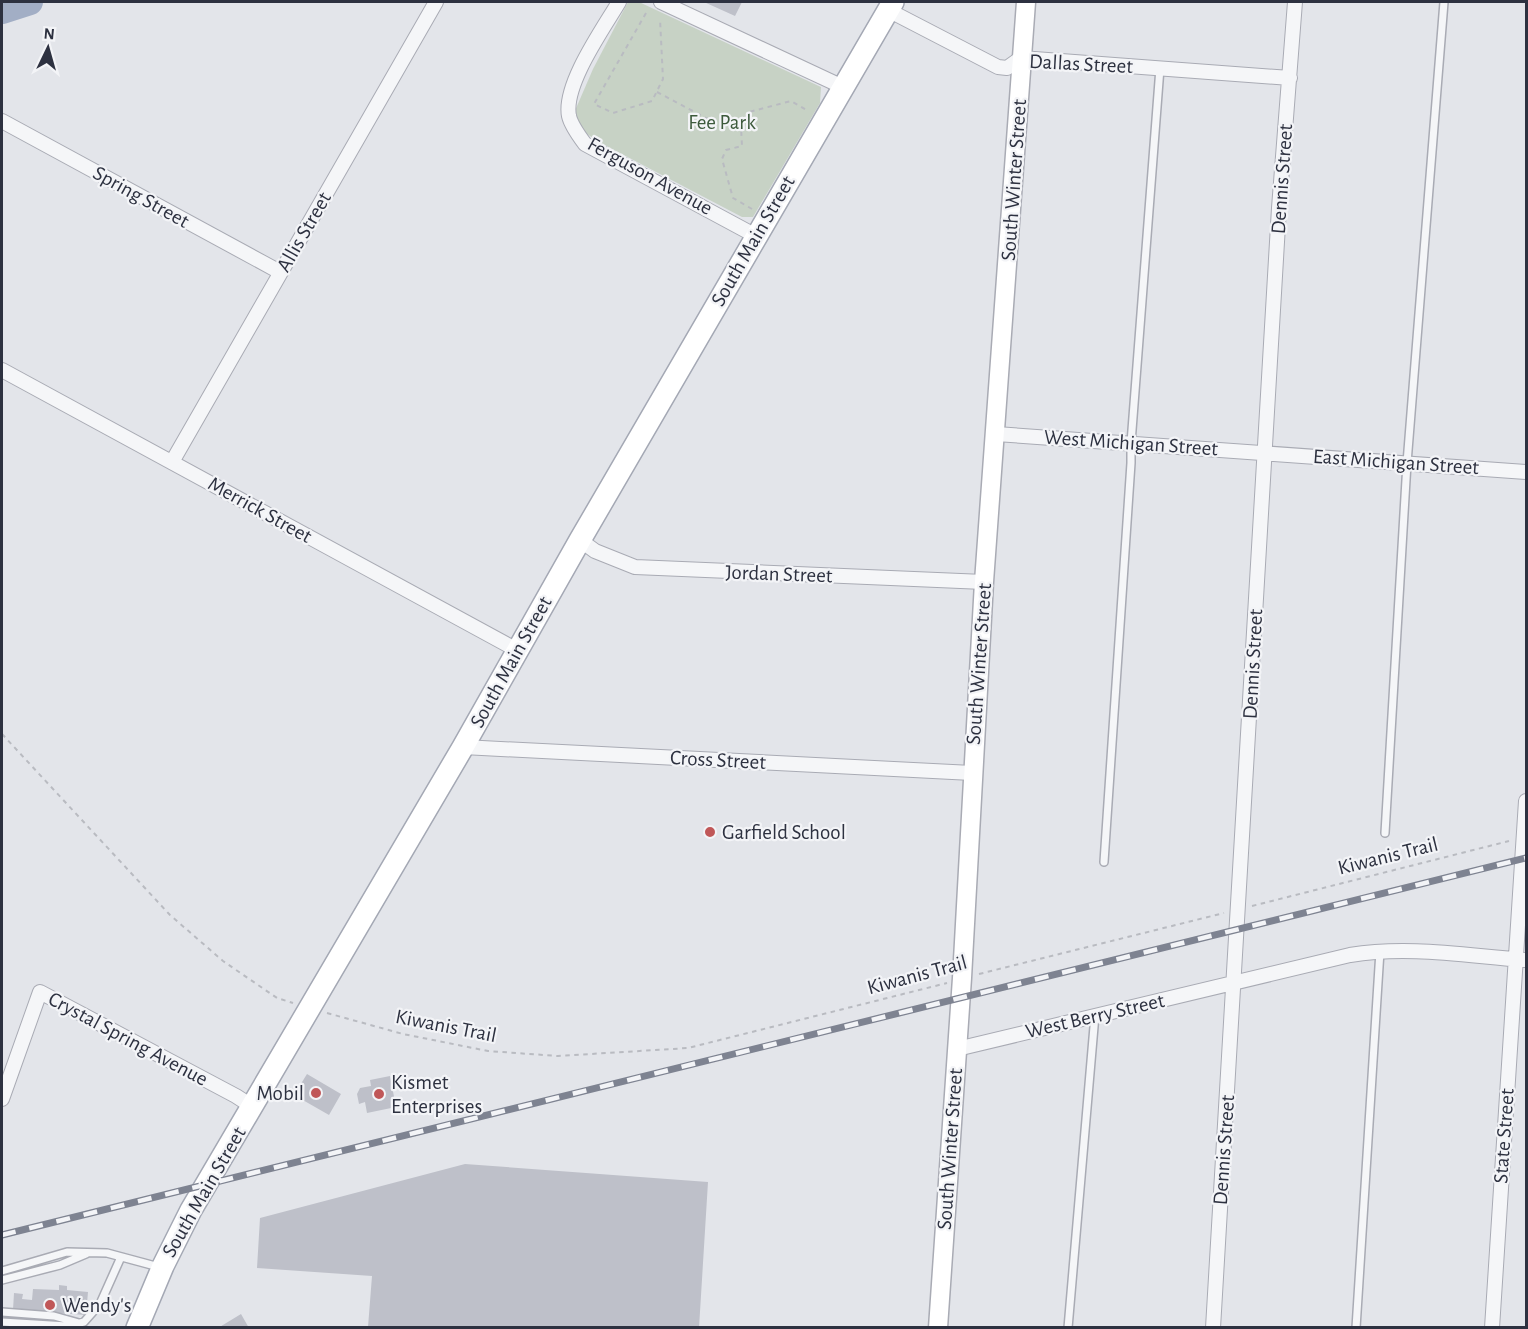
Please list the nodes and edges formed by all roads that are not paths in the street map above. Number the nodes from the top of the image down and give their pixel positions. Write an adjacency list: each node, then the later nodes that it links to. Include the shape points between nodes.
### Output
1 (436, 2): 14 (street, Allis Street)
2 (619, 2): 13 (street, Ferguson Avenue, via 578,73 569,99 569,116 578,133 585,144)
3 (662, 2): 11 (street)
4 (1026, 2): 8 (street, South Winter Street)
5 (1295, 2): 10 (street, Dennis Street)
6 (1444, 2): 20 (lane)
7 (890, 6): 8 (street, Dallas Street, via 998,67 1007,68); 11 (main road, South Main Street)
8 (1021, 58): 9 (street, Dallas Street); 16 (street, South Winter Street)
9 (1160, 68): 10 (street, Dallas Street); 17 (lane)
10 (1290, 78): 18 (street, Dennis Street)
11 (843, 87): 13 (main road, South Main Street)
12 (2, 121): 14 (street, Spring Street)
13 (756, 236): 22 (main road, South Main Street)
14 (280, 272): 19 (street, Allis Street)
15 (2, 370): 19 (street, Merrick Street)
16 (996, 434): 17 (street, West Michigan Street); 23 (street, South Winter Street)
17 (1131, 443): 18 (street, West Michigan Street); 29 (lane)
18 (1265, 453): 20 (street, East Michigan Street); 32 (street, Dennis Street)
19 (172, 462): 24 (street, Merrick Street)
20 (1407, 463): 21 (street, East Michigan Street); 28 (lane)
21 (1527, 472)
22 (580, 540): 23 (street, Jordan Street, via 595,551 635,567); 24 (main road, South Main Street)
23 (984, 582): 26 (street, South Winter Street)
24 (517, 650): 25 (main road, South Main Street)
25 (463, 747): 26 (street, Cross Street); 36 (main road, South Main Street)
26 (972, 772): 34 (street, South Winter Street)
27 (1527, 801): 31 (street, State Street)
28 (1385, 834)
29 (1104, 862)
30 (1380, 951): 31 (street, West Berry Street); 32 (street, West Berry Street); 49 (lane)
31 (1521, 960): 50 (street, State Street)
32 (1234, 983): 33 (street, West Berry Street); 48 (street, Dennis Street)
33 (1095, 1016): 34 (street, West Berry Street); 47 (lane)
34 (957, 1049): 46 (street, South Winter Street)
35 (2, 1099): 36 (street, Crystal Spring Avenue, via 40,992)
36 (253, 1107): 39 (main road, South Main Street)
37 (88, 1253): 38 (lane); 40 (lane, via 67,1252); 41 (lane, via 60,1265)
38 (121, 1257): 39 (lane); 44 (lane, via 100,1304)
39 (162, 1267): 45 (main road, South Main Street)
40 (2, 1271)
41 (2, 1280)
42 (2, 1312): 44 (lane, via 54,1316)
43 (2, 1322): 44 (lane, via 51,1326)
44 (79, 1323)
45 (138, 1328)
46 (938, 1328)
47 (1068, 1328)
48 (1213, 1328)
49 (1356, 1328)
50 (1492, 1328)

